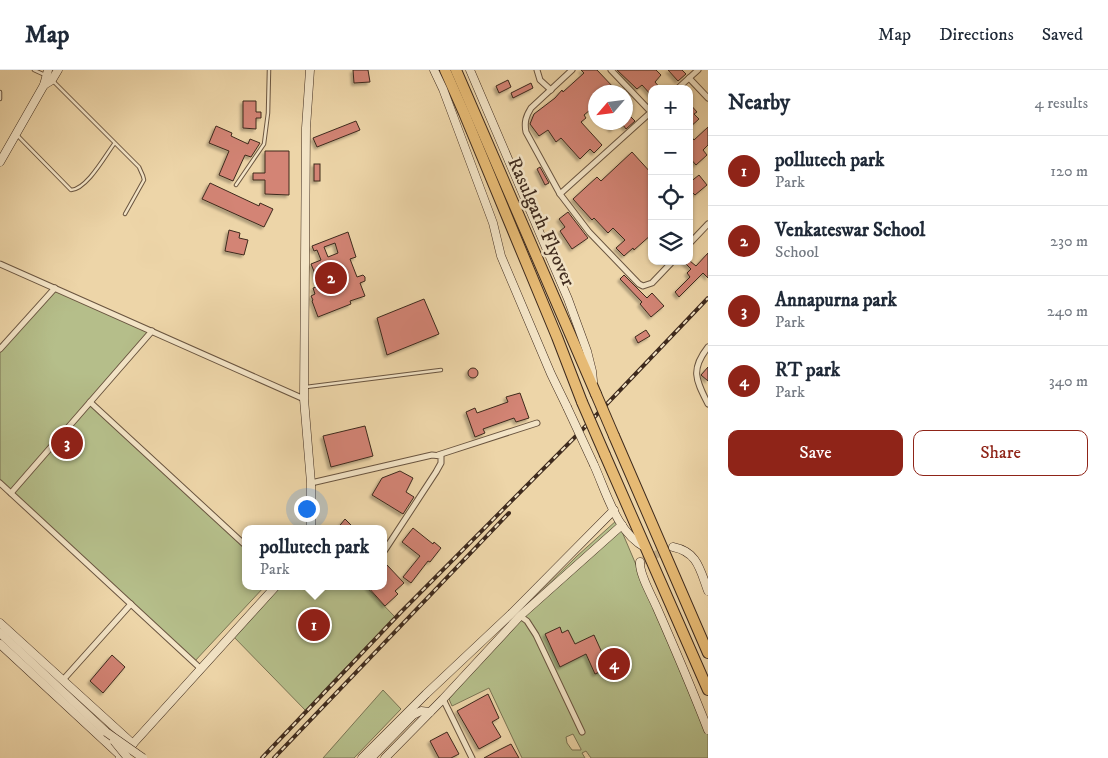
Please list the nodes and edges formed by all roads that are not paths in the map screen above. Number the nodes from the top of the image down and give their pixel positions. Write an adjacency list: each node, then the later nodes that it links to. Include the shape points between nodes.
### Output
1 (34, 70): 13 (lane)
2 (58, 70): 13 (street)
3 (268, 70): 25 (lane, via 264,144)
4 (310, 70): 37 (street, via 306,128)
5 (434, 70): 47 (street, bridge, via 493,223 501,256)
6 (444, 70): 53 (highway, Rasulgarh Flyover, bridge)
7 (456, 70): 38 (highway, Rasulgarh Flyover)
8 (470, 70): 38 (street, via 568,299 587,351)
9 (537, 70): 16 (street, via 540,80)
10 (572, 70): 16 (street)
11 (611, 70): 20 (street)
12 (698, 70): 14 (street)
13 (48, 75): 22 (street); 23 (lane)
14 (689, 78): 15 (street); 18 (street)
15 (681, 85)
16 (551, 90): 26 (street, via 526,115 524,124)
17 (0, 92): 19 (lane)
18 (708, 98)
19 (0, 99)
20 (648, 109)
21 (648, 115): 26 (street)
22 (16, 134): 23 (lane, via 71,190 81,187); 24 (street)
23 (114, 144): 27 (lane, via 139,168 144,180)
24 (0, 162)
25 (236, 185)
26 (560, 194): 31 (street, via 589,232 639,284 652,283)
27 (125, 214)
28 (708, 224): 29 (street)
29 (693, 240)
30 (0, 264): 32 (street)
31 (669, 265)
32 (55, 288): 33 (street); 35 (street)
33 (152, 331): 39 (street); 40 (street)
34 (708, 347): 41 (street, via 695,372)
35 (0, 349)
36 (441, 370): 37 (lane)
37 (304, 388): 39 (street)
38 (595, 391): 62 (highway, Rasulgarh Flyover, bridge)
39 (304, 399): 45 (street)
40 (90, 402): 46 (street); 50 (street)
41 (708, 404)
42 (537, 423): 43 (street)
43 (438, 455): 45 (street); 51 (street, via 441,463)
44 (0, 483): 46 (street)
45 (310, 483): 48 (street)
46 (10, 493): 57 (street)
47 (614, 510): 49 (street); 67 (street)
48 (311, 525)
49 (622, 525): 53 (street, via 634,542); 58 (street)
50 (242, 542)
51 (387, 547)
52 (673, 547): 56 (street, via 683,549 696,560)
53 (646, 548): 65 (highway, Rasulgarh Flyover)
54 (640, 562): 70 (street)
55 (272, 590): 63 (street)
56 (708, 592)
57 (131, 604): 63 (street); 64 (street)
58 (520, 616): 66 (street); 72 (street, via 536,635)
59 (0, 623): 64 (street)
60 (0, 632): 71 (street)
61 (0, 644): 74 (street)
62 (708, 653)
63 (201, 669): 73 (street)
64 (62, 681): 73 (street)
65 (708, 690)
66 (443, 699): 68 (street); 79 (street)
67 (419, 701): 69 (street); 76 (street)
68 (430, 712): 69 (street); 78 (street)
69 (412, 715): 77 (street)
70 (708, 730)
71 (106, 732): 74 (street, bridge); 75 (street, bridge)
72 (582, 732)
73 (133, 744): 74 (street)
74 (123, 758)
75 (142, 758)
76 (362, 758)
77 (371, 758)
78 (385, 758)
79 (472, 758)

